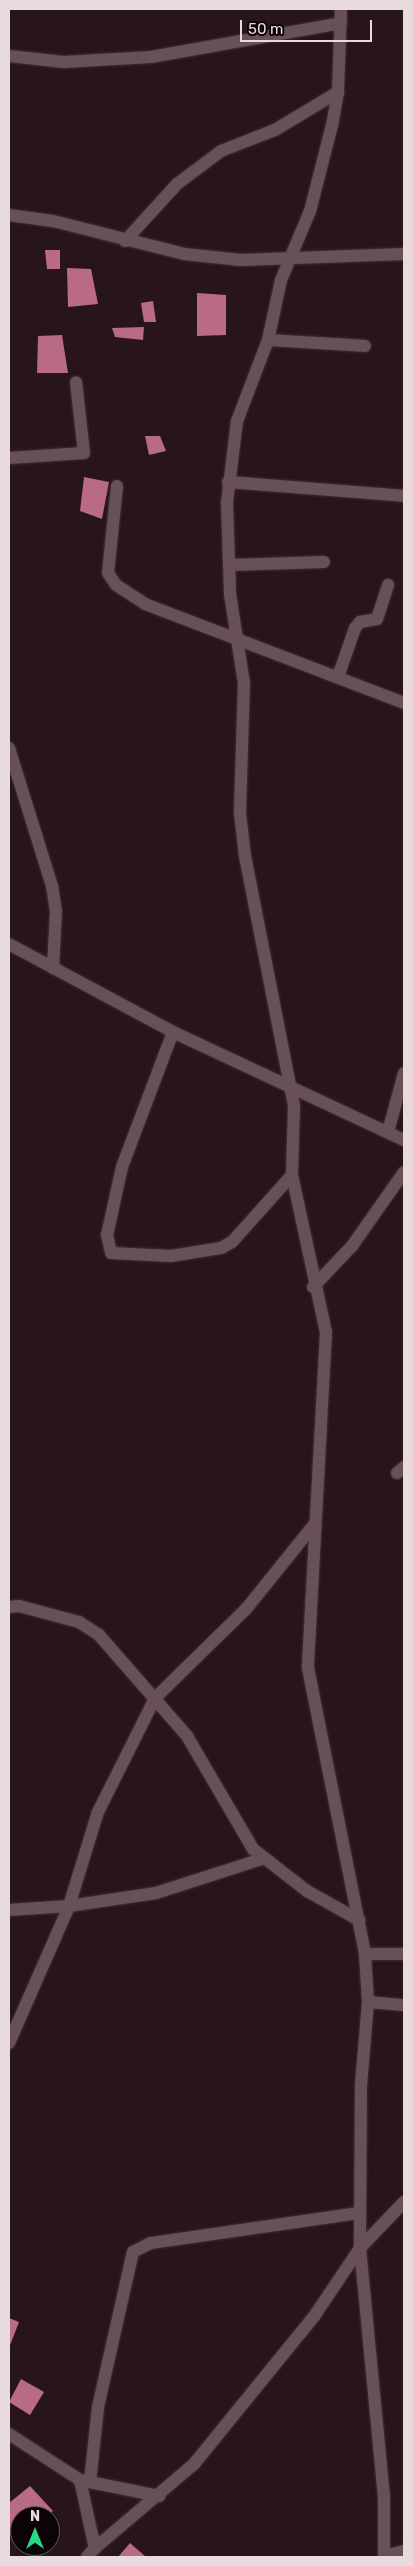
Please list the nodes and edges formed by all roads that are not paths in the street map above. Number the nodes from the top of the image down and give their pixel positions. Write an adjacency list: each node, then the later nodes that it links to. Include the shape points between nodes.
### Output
1 (341, 9): 2 (street)
2 (341, 23): 3 (street, via 151,57 64,62); 4 (street)
3 (9, 56)
4 (338, 92): 6 (street, via 275,130 215,156 176,184); 8 (street)
5 (9, 215): 6 (street, via 53,220)
6 (125, 241): 8 (street, via 213,257)
7 (404, 254): 8 (street)
8 (294, 258): 9 (street, via 281,280)
9 (268, 340): 10 (street); 13 (street, via 237,421)
10 (365, 346)
11 (76, 382): 12 (street, via 84,453)
12 (9, 458)
13 (228, 482): 15 (street); 17 (street)
14 (117, 486): 19 (street, via 110,579 145,604)
15 (404, 496)
16 (324, 562): 17 (street)
17 (229, 566): 19 (street)
18 (388, 585): 20 (street, via 378,619 360,622 355,628)
19 (240, 642): 20 (street); 27 (street, via 244,683 240,814 251,897)
20 (339, 674): 21 (street)
21 (404, 703)
22 (9, 748): 24 (street, via 52,886 56,911)
23 (9, 944): 24 (street)
24 (53, 968): 25 (street)
25 (173, 1032): 27 (street); 31 (street, via 122,1167 107,1235 111,1253 171,1256 221,1248 232,1242)
26 (404, 1073): 28 (street)
27 (288, 1087): 28 (street); 31 (street, via 294,1119)
28 (388, 1132): 29 (street)
29 (404, 1140)
30 (404, 1172): 32 (street, via 352,1246)
31 (292, 1175): 32 (street)
32 (313, 1287): 33 (street, via 327,1354)
33 (313, 1526): 35 (street, via 246,1609); 39 (street, via 308,1668)
34 (9, 1607): 35 (street, via 19,1606 80,1622 99,1635)
35 (155, 1698): 36 (street, via 187,1736 218,1783 238,1828); 37 (street, via 98,1812)
36 (264, 1858): 37 (street, via 156,1893); 39 (street, via 307,1891)
37 (69, 1906): 38 (street); 44 (street)
38 (9, 1910)
39 (359, 1920): 40 (street)
40 (365, 1954): 41 (street); 42 (street)
41 (404, 1954)
42 (368, 2002): 43 (street); 46 (street, via 361,2085)
43 (404, 2005)
44 (9, 2042)
45 (404, 2202): 47 (street)
46 (360, 2214): 47 (street); 49 (street, via 151,2243 133,2252)
47 (360, 2248): 50 (street, via 315,2314 194,2464); 53 (street, via 384,2496)
48 (9, 2434): 49 (street)
49 (85, 2481): 50 (street); 52 (street)
50 (159, 2496): 52 (street)
51 (404, 2551): 53 (street)
52 (91, 2553)
53 (384, 2557)

